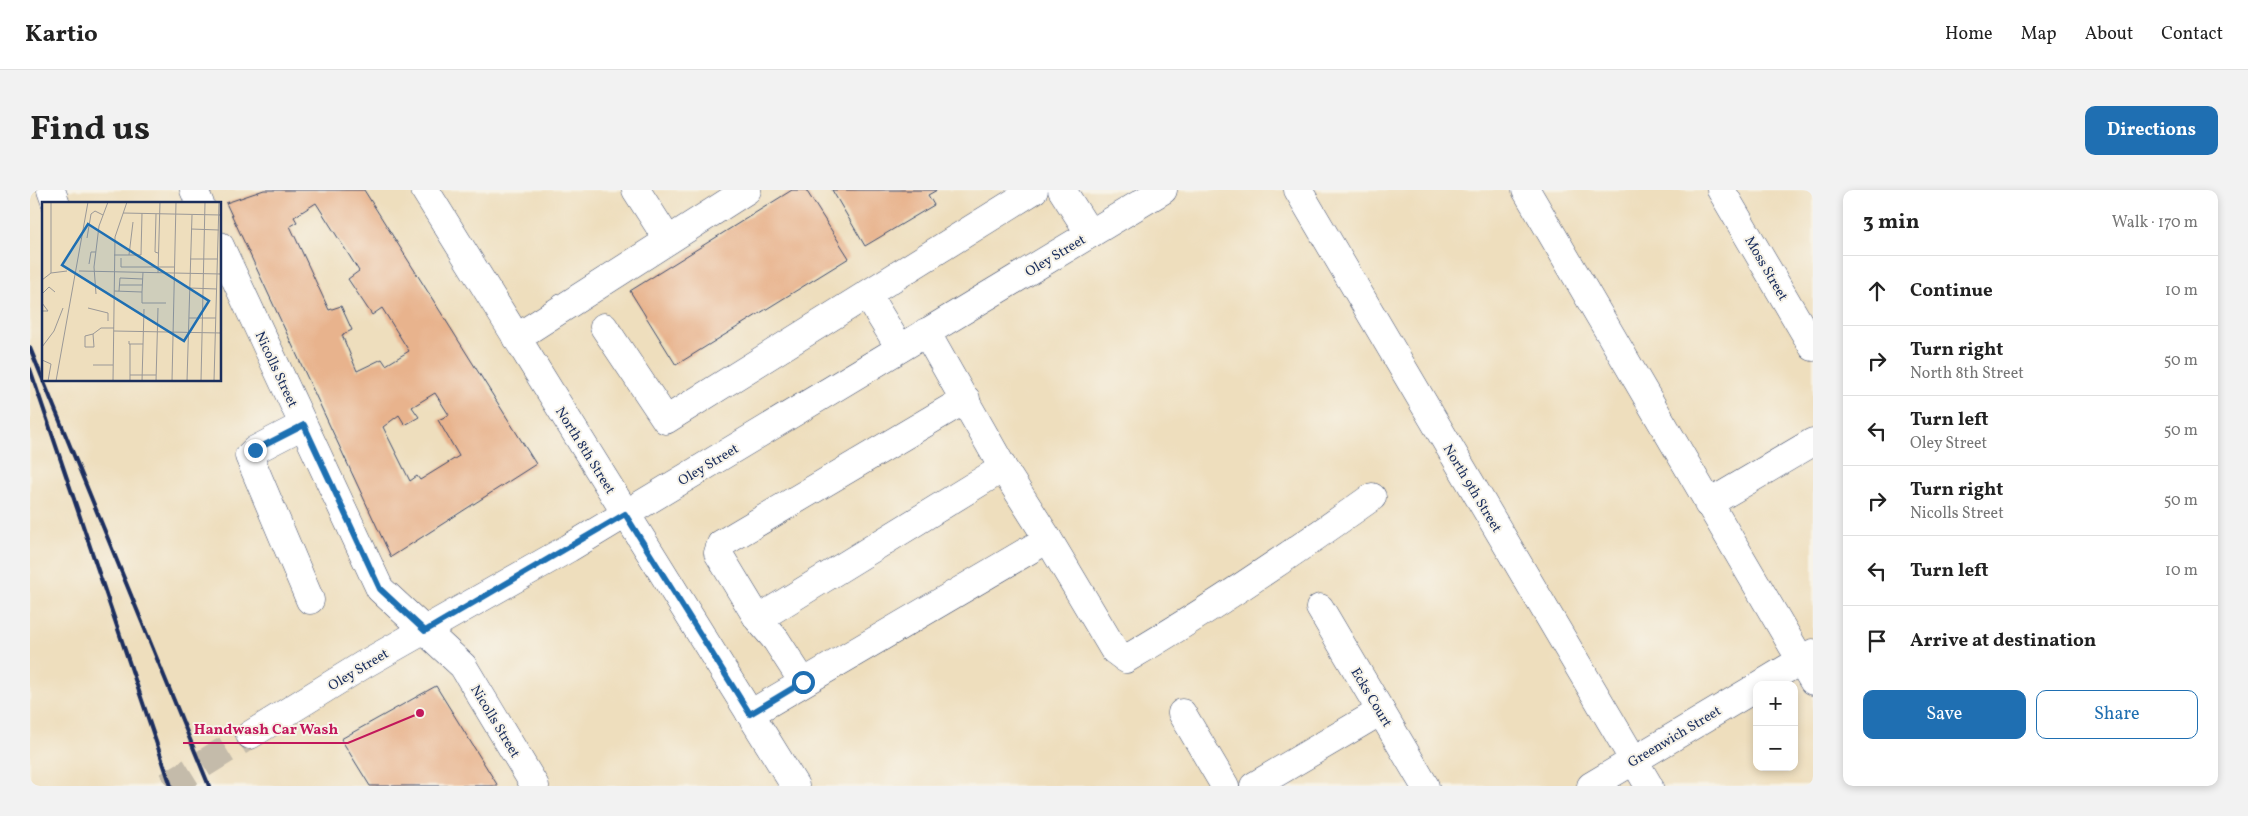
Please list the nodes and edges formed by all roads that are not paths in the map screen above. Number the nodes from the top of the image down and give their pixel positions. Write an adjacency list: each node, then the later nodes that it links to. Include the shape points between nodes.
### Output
1 (51, 190): 12 (street)
2 (194, 190): 13 (street)
3 (425, 190): 20 (street, North 8th Street)
4 (636, 190): 15 (street)
5 (747, 190): 15 (street)
6 (1034, 190): 17 (street)
7 (1062, 190): 14 (street)
8 (1163, 190): 14 (street, Oley Street)
9 (1298, 190): 43 (street, North 9th Street)
10 (1526, 190): 28 (street)
11 (1721, 190): 21 (street, Moss Street)
12 (55, 202)
13 (199, 202)
14 (1090, 234): 19 (street, Oley Street)
15 (668, 240): 20 (street)
16 (221, 248): 24 (street, Nicolls Street)
17 (868, 296): 18 (street, via 666,420); 22 (street)
18 (604, 327)
19 (926, 332): 22 (street, Oley Street); 23 (street)
20 (516, 338): 29 (street, North 8th Street)
21 (1813, 347)
22 (900, 348): 29 (street, Oley Street)
23 (966, 399): 26 (street); 33 (street, via 721,544 718,553)
24 (304, 425): 31 (street, via 249,456); 34 (street, Nicolls Street, via 380,589)
25 (1813, 442): 28 (street)
26 (1003, 468): 30 (street); 33 (street)
27 (1372, 496): 30 (street, via 1290,555 1126,659 1114,650)
28 (1708, 504): 35 (street)
29 (625, 514): 34 (street, Oley Street); 41 (street, North 8th Street)
30 (1048, 539): 37 (street)
31 (310, 600)
32 (1320, 608): 39 (street, Ecks Court)
33 (758, 619): 37 (street)
34 (425, 631): 42 (street, Oley Street); 44 (street, Nicolls Street, via 463,666)
35 (1809, 665): 36 (street)
36 (1770, 681)
37 (803, 682): 41 (street)
38 (1753, 689): 43 (street, Greenwich Street)
39 (1380, 711): 47 (street); 48 (street, Ecks Court)
40 (1182, 713): 46 (street)
41 (750, 714): 45 (street, North 8th Street)
42 (250, 735)
43 (1634, 760): 49 (street, Greenwich Street); 50 (street, North 9th Street)
44 (535, 786)
45 (795, 786)
46 (1225, 786)
47 (1254, 786)
48 (1425, 786)
49 (1591, 786)
50 (1649, 786)

